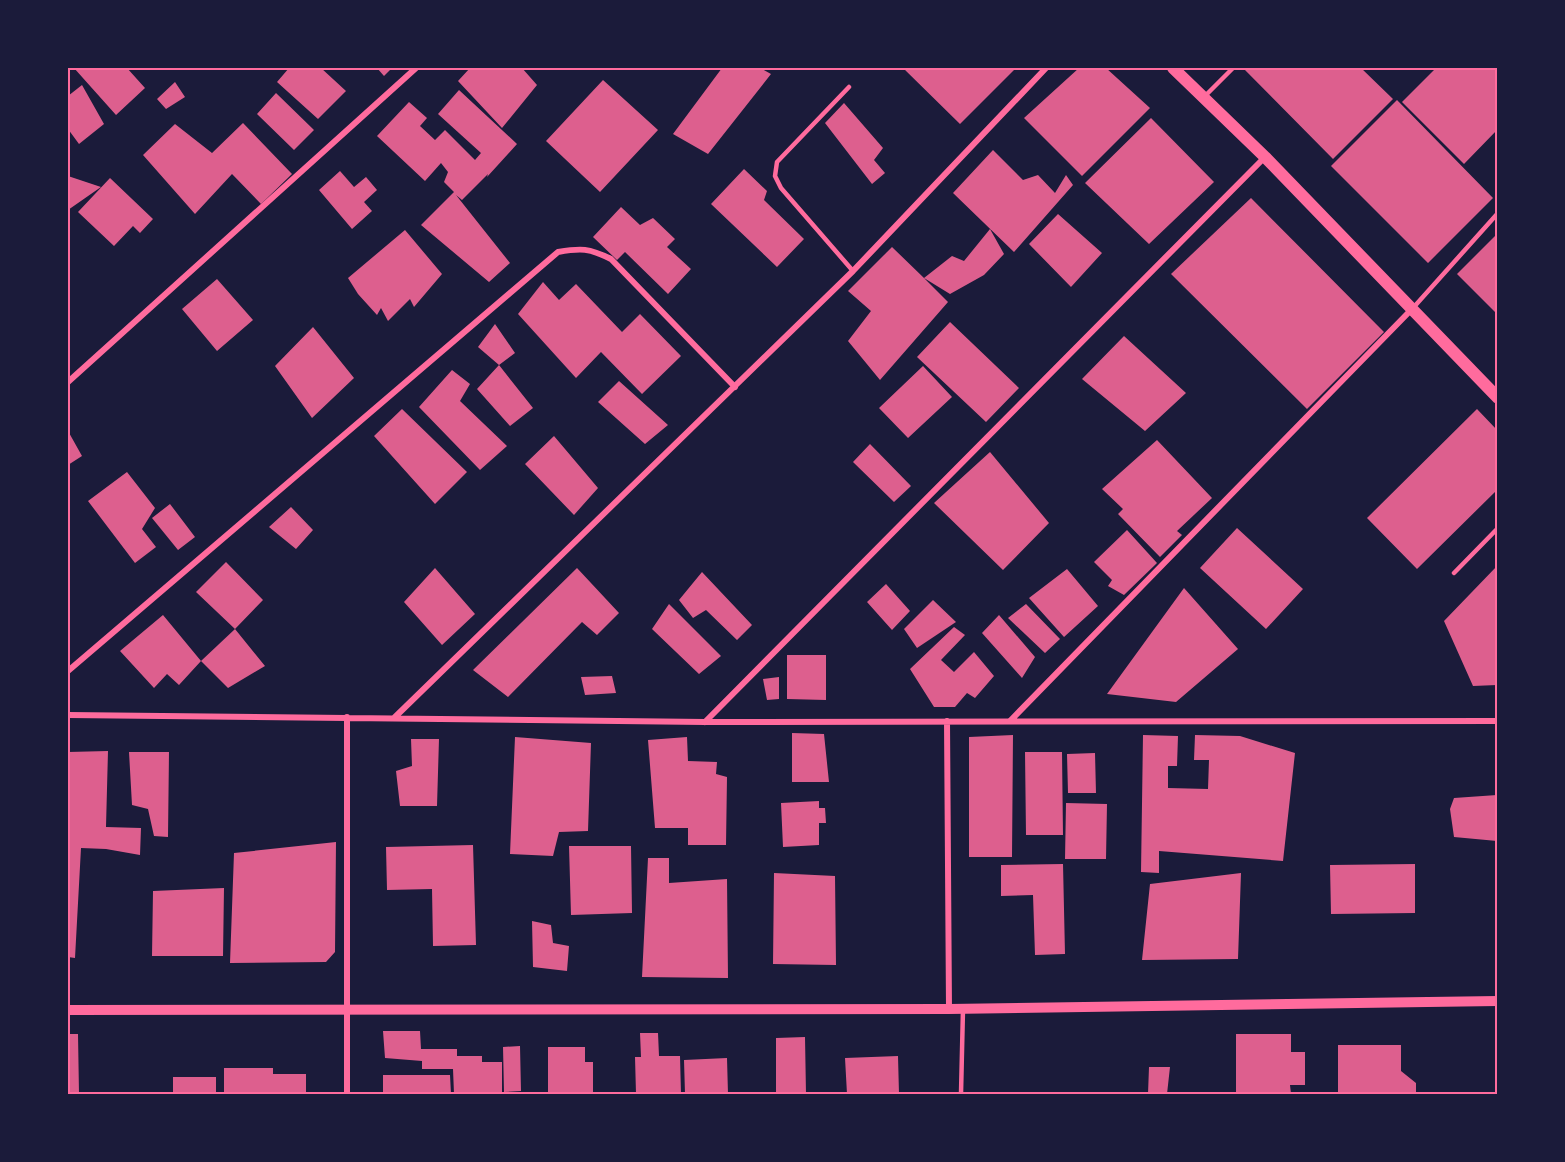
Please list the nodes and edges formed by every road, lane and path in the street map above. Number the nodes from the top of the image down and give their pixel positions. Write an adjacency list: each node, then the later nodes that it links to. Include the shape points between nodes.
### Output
1 (416, 68): 11 (street)
2 (1046, 68): 9 (street)
3 (1173, 68): 6 (main road)
4 (1233, 68): 6 (lane)
5 (849, 87): 9 (lane, via 777,162 775,176 781,188)
6 (1204, 98): 7 (main road)
7 (1265, 157): 10 (main road); 23 (street)
8 (1497, 213): 10 (lane)
9 (854, 270): 12 (street)
10 (1411, 310): 13 (main road); 21 (street)
11 (68, 382)
12 (735, 387): 16 (street, via 610,259 593,250 558,252); 19 (street)
13 (1497, 398)
14 (1497, 528): 15 (lane)
15 (1454, 573)
16 (68, 671)
17 (68, 715): 18 (street)
18 (347, 717): 19 (street); 28 (street)
19 (394, 718): 23 (street)
20 (947, 720): 21 (street); 23 (street); 25 (street)
21 (1011, 720): 22 (street)
22 (1497, 721)
23 (705, 722)
24 (1497, 1001): 26 (street)
25 (949, 1009): 26 (street); 28 (street)
26 (963, 1009): 30 (lane)
27 (68, 1010): 28 (street)
28 (347, 1011): 29 (street)
29 (347, 1095)
30 (961, 1095)

